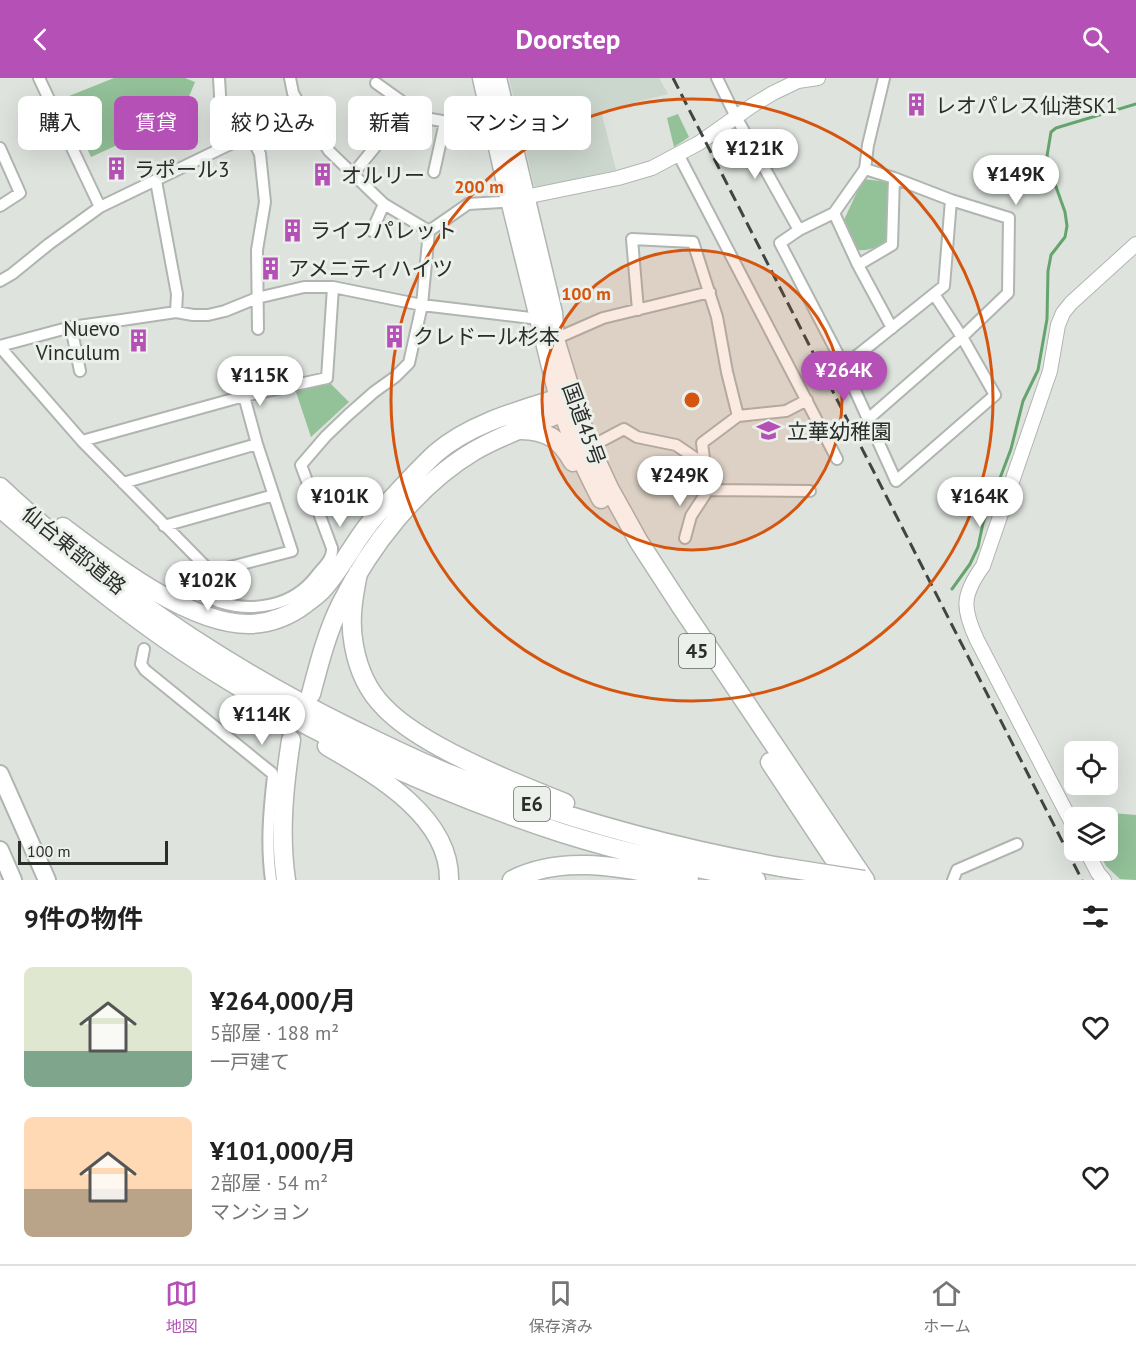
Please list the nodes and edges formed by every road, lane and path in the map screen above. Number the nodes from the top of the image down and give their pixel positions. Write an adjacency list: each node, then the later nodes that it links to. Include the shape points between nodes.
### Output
1 (39, 78): 30 (street)
2 (219, 78): 10 (street)
3 (290, 78): 23 (street, via 293,93 329,151)
4 (482, 78): 12 (highway, 国道45号 / 45)
5 (497, 78): 26 (highway, 国道45号 / 45)
6 (717, 78): 13 (street)
7 (818, 78): 13 (street, via 792,83)
8 (884, 78): 21 (street)
9 (376, 83): 11 (street)
10 (220, 96)
11 (394, 96)
12 (486, 96)
13 (736, 117): 20 (street); 32 (street)
14 (444, 127): 22 (street)
15 (0, 148): 29 (street, via 21,193)
16 (215, 150): 25 (street)
17 (258, 150): 41 (street, via 265,202 257,250)
18 (373, 150): 23 (street)
19 (500, 150): 26 (highway, 国道45号 / 45)
20 (678, 154): 26 (street, via 652,168 618,178); 55 (street)
21 (865, 169): 24 (street); 31 (street)
22 (434, 172)
23 (353, 174): 28 (street)
24 (894, 178): 27 (street); 36 (street, via 892,245)
25 (156, 180): 30 (street); 44 (street, via 177,294)
26 (518, 199): 34 (street, via 468,204); 45 (highway, 国道45号 / 45); 50 (highway, 国道45号 / 45, via 553,313)
27 (951, 200): 40 (street, via 944,286); 49 (street, via 1008,218 1008,292)
28 (384, 204): 33 (street); 34 (street)
29 (0, 206)
30 (100, 207): 37 (street)
31 (834, 213): 32 (street); 36 (street)
32 (799, 230): 52 (street, via 780,243)
33 (372, 231)
34 (429, 231): 42 (street)
35 (1136, 244): 82 (street, via 1063,313 1050,371 983,567 970,585 966,608 977,640)
36 (858, 265): 47 (street)
37 (0, 281)
38 (333, 287): 41 (street, via 304,287); 42 (street); 54 (street, via 327,378)
39 (710, 292): 43 (street); 43 (street, via 693,242 632,239); 57 (street)
40 (934, 294): 47 (street); 49 (street)
41 (258, 298): 44 (street, via 208,315); 48 (street)
42 (422, 305): 45 (street); 77 (street, via 409,363 326,436 302,465 332,552 312,581 276,604 248,607 193,591)
43 (638, 310): 50 (street, via 603,318)
44 (176, 312): 46 (street)
45 (539, 319): 56 (highway, 国道45号 / 45)
46 (71, 327): 51 (street); 53 (street)
47 (892, 328): 52 (street)
48 (258, 329)
49 (962, 337): 58 (street); 58 (street, via 995,395 896,481)
50 (555, 339): 56 (highway, 国道45号 / 45)
51 (0, 346): 60 (street)
52 (844, 366): 58 (street)
53 (80, 371)
54 (244, 396): 60 (street); 61 (street)
55 (807, 400): 57 (street, via 786,411); 63 (street)
56 (567, 403): 59 (highway); 62 (highway, 国道45号 / 45); 71 (highway, 国道45号 / 45, via 569,430); 75 (highway, via 501,418 465,433 437,453 373,519)
57 (738, 416): 64 (street, via 702,443)
58 (867, 420)
59 (518, 430): 71 (highway, via 543,433 561,443); 76 (highway, via 460,460 418,494)
60 (82, 441): 66 (street)
61 (257, 444): 66 (street); 70 (street)
62 (590, 447): 64 (street, via 624,429 637,437 676,445); 97 (highway, 国道45号 / 45, via 639,542)
63 (837, 459)
64 (704, 464): 68 (street)
65 (0, 478): 75 (highway, via 132,577 192,610 230,622 264,622 294,612 323,590)
66 (123, 483): 73 (street)
67 (0, 487): 80 (highway, 仙台東部道路 / E6, via 82,558 154,612 235,665)
68 (708, 490): 69 (street); 74 (street, via 691,516)
69 (810, 491)
70 (274, 495): 73 (street); 73 (street, via 292,551 211,572)
71 (603, 502): 96 (highway, 国道45号 / 45, via 630,550)
72 (0, 508): 78 (highway, 仙台東部道路 / E6, via 84,579)
73 (164, 526)
74 (685, 538)
75 (352, 550): 80 (highway, via 315,645)
76 (358, 573): 80 (highway, via 340,605); 86 (highway, via 352,605 353,646 358,664 383,707 410,729 478,767 567,804)
77 (186, 597)
78 (175, 645): 80 (highway, 仙台東部道路 / E6, via 227,680); 92 (highway, via 226,687 403,797 438,837 446,855)
79 (144, 649): 89 (street, via 141,664 145,670 272,773 268,839)
80 (304, 702): 86 (highway, E6, via 443,771 568,816 714,855); 95 (highway, E6, via 372,757 438,787 604,845)
81 (0, 774): 88 (main road)
82 (1064, 808)
83 (1017, 844): 98 (street, via 957,870)
84 (0, 850): 87 (main road)
85 (1092, 861): 99 (street)
86 (777, 866): 97 (highway, E6, bridge)
87 (14, 880)
88 (46, 880)
89 (271, 880)
90 (286, 880): 91 (highway, via 284,793 296,742 291,832)
91 (296, 880)
92 (449, 880)
93 (512, 880): 94 (highway, via 548,868 586,864)
94 (689, 880)
95 (756, 880)
96 (848, 880)
97 (865, 880)
98 (953, 880)
99 (1104, 880)

